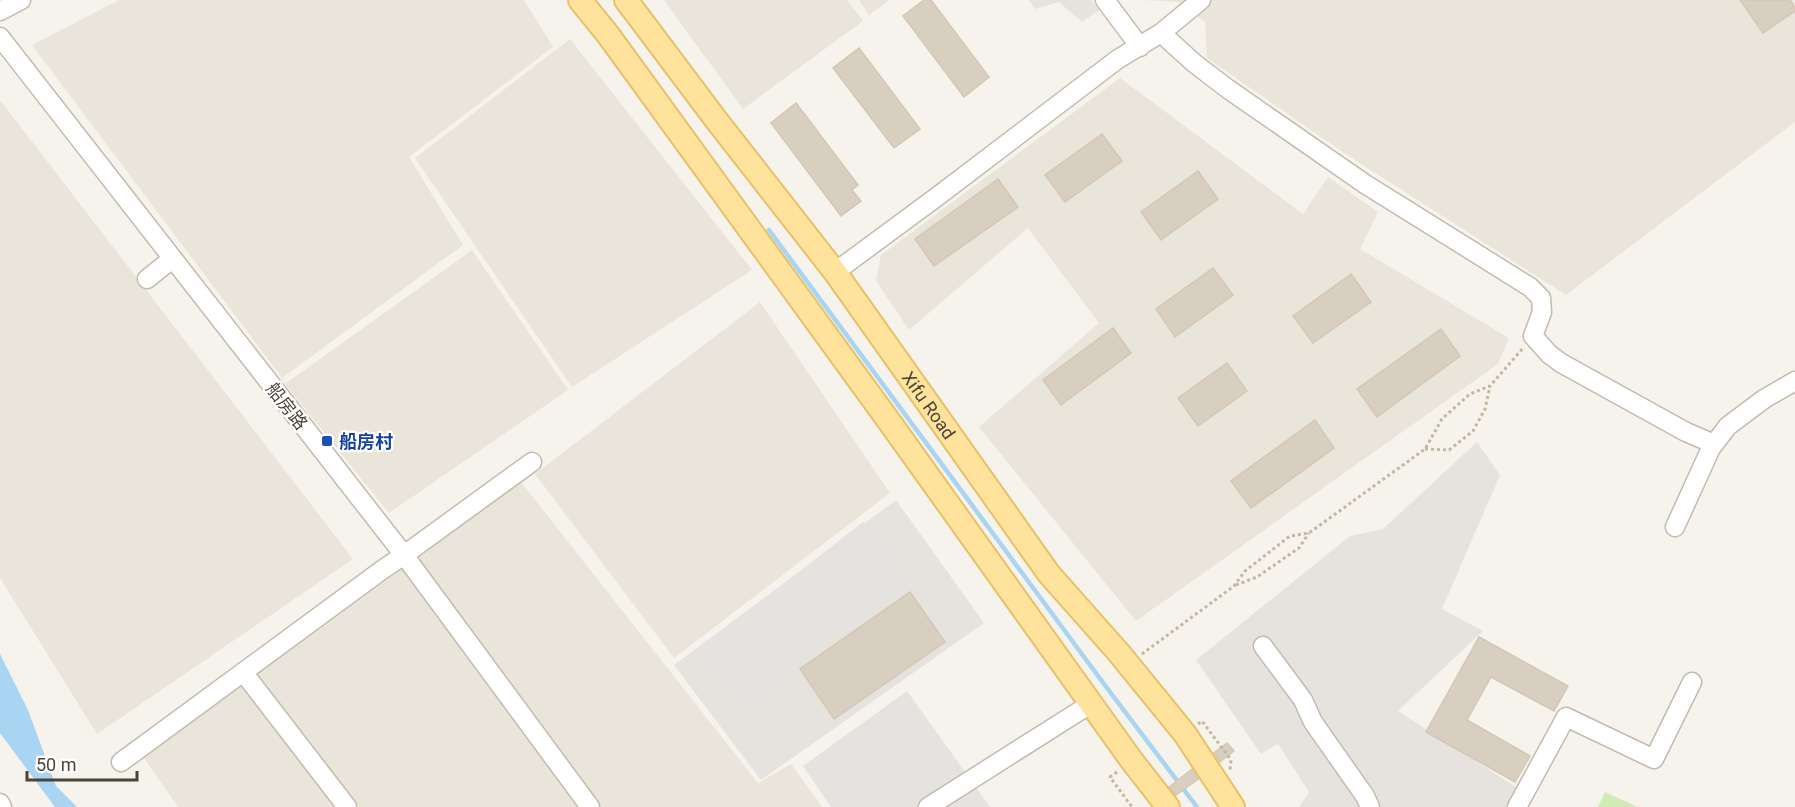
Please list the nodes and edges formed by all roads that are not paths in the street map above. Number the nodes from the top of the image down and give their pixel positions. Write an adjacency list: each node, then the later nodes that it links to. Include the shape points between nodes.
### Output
1 (19, 0): 6 (street)
2 (580, 0): 21 (main road)
3 (626, 0): 11 (main road, Xifu Road)
4 (1105, 0): 9 (street)
5 (1201, 0): 7 (street)
6 (0, 10)
7 (1161, 33): 9 (street); 14 (street, via 1194,63 1365,184 1530,287 1541,298 1542,305 1533,336 1561,363)
8 (0, 37): 10 (street, 船房路)
9 (1140, 47): 11 (street, via 1118,59)
10 (172, 258): 12 (street); 17 (street, 船房路)
11 (835, 272): 27 (main road, Xifu Road, via 1049,574 1185,734)
12 (147, 279)
13 (1795, 381): 14 (street, via 1728,426)
14 (1714, 444): 16 (street)
15 (532, 462): 17 (street)
16 (1674, 527)
17 (404, 555): 19 (street); 24 (street, 船房路)
18 (1263, 646): 28 (street, via 1303,700 1313,722)
19 (243, 672): 22 (street); 23 (street)
20 (1692, 682): 29 (street, via 1654,759 1566,717)
21 (1092, 703): 25 (street); 26 (main road)
22 (121, 762)
23 (347, 807)
24 (590, 807)
25 (928, 807)
26 (1168, 807)
27 (1233, 807)
28 (1370, 807)
29 (1517, 807)

